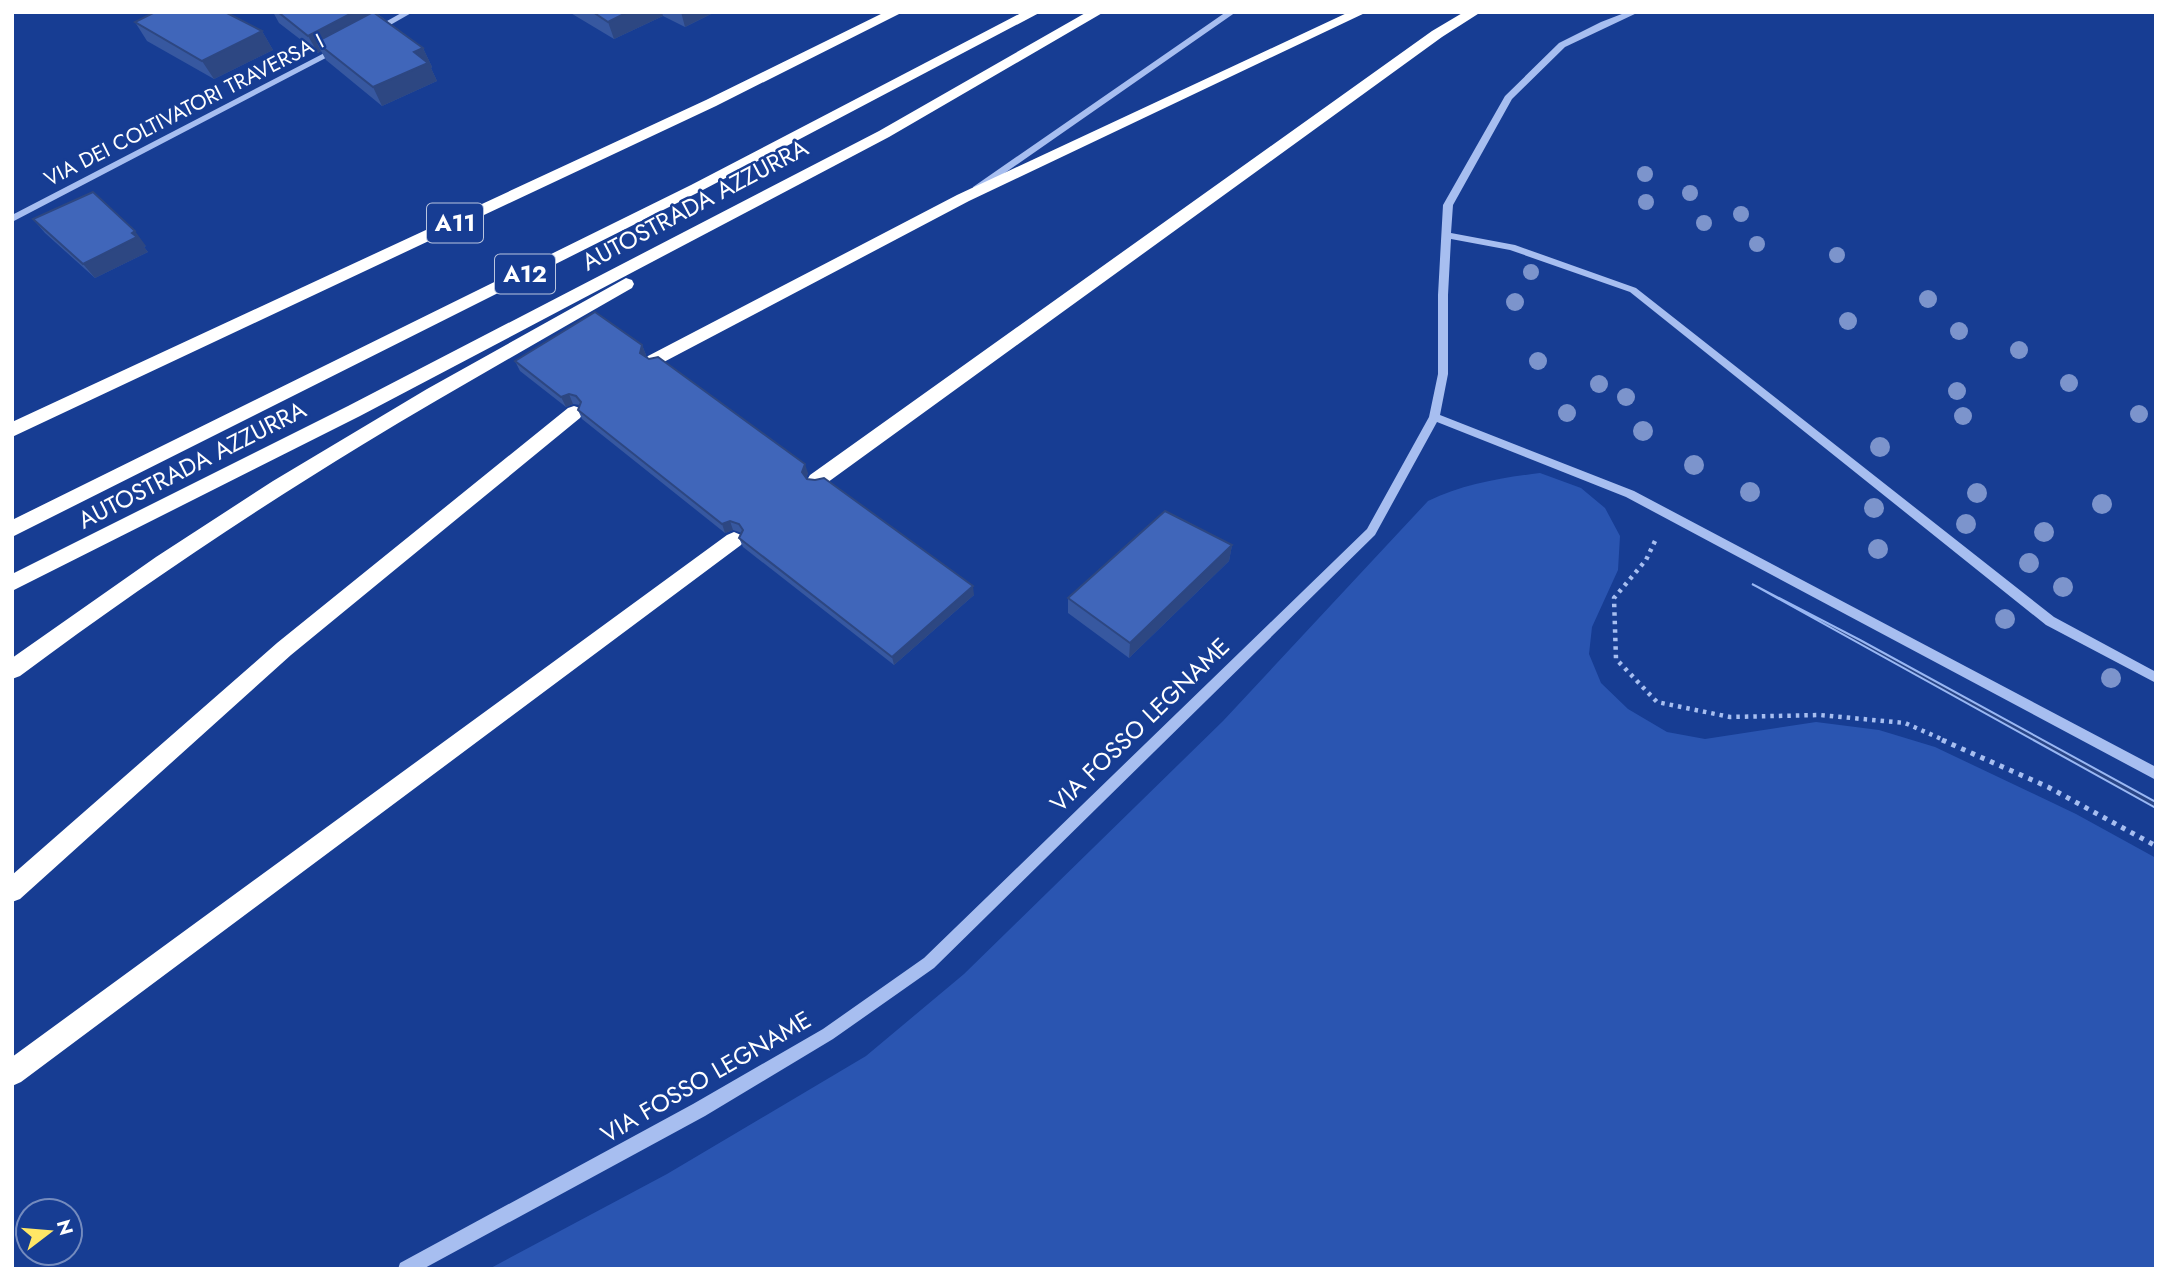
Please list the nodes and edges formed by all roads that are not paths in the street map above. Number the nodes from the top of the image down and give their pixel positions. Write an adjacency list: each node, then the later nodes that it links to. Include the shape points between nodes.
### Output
1 (409, 12): 9 (street)
2 (896, 12): 18 (highway, A11)
3 (1034, 12): 20 (highway, AUTOSTRADA AZZURRA / A12, via 765,154)
4 (1097, 12): 11 (highway, AUTOSTRADA AZZURRA / A12)
5 (1232, 12): 12 (street)
6 (1360, 12): 12 (highway)
7 (1474, 12): 19 (highway, via 1437,34)
8 (1635, 12): 14 (street, VIA FOSSO LEGNAME, via 1562,45 1508,98 1448,205)
9 (365, 36)
10 (343, 47): 13 (street, VIA DEI COLTIVATORI TRAVERSA I)
11 (884, 134): 22 (highway, AUTOSTRADA AZZURRA / A12, via 354,411); 23 (highway, via 321,460 131,583)
12 (963, 198): 15 (highway)
13 (12, 219)
14 (1445, 235): 17 (street, VIA FOSSO LEGNAME, via 1443,374); 24 (lane, via 1512,247 1633,290 2050,621)
15 (654, 360)
16 (574, 413): 26 (highway, via 284,649)
17 (1434, 416): 25 (street, via 1630,494); 28 (street, VIA FOSSO LEGNAME, via 1371,532 929,963 828,1034 699,1110)
18 (12, 430)
19 (817, 480)
20 (12, 529)
21 (734, 540): 27 (highway)
22 (12, 583)
23 (12, 670)
24 (2156, 678)
25 (2156, 774)
26 (12, 891)
27 (12, 1073)
28 (406, 1269)

